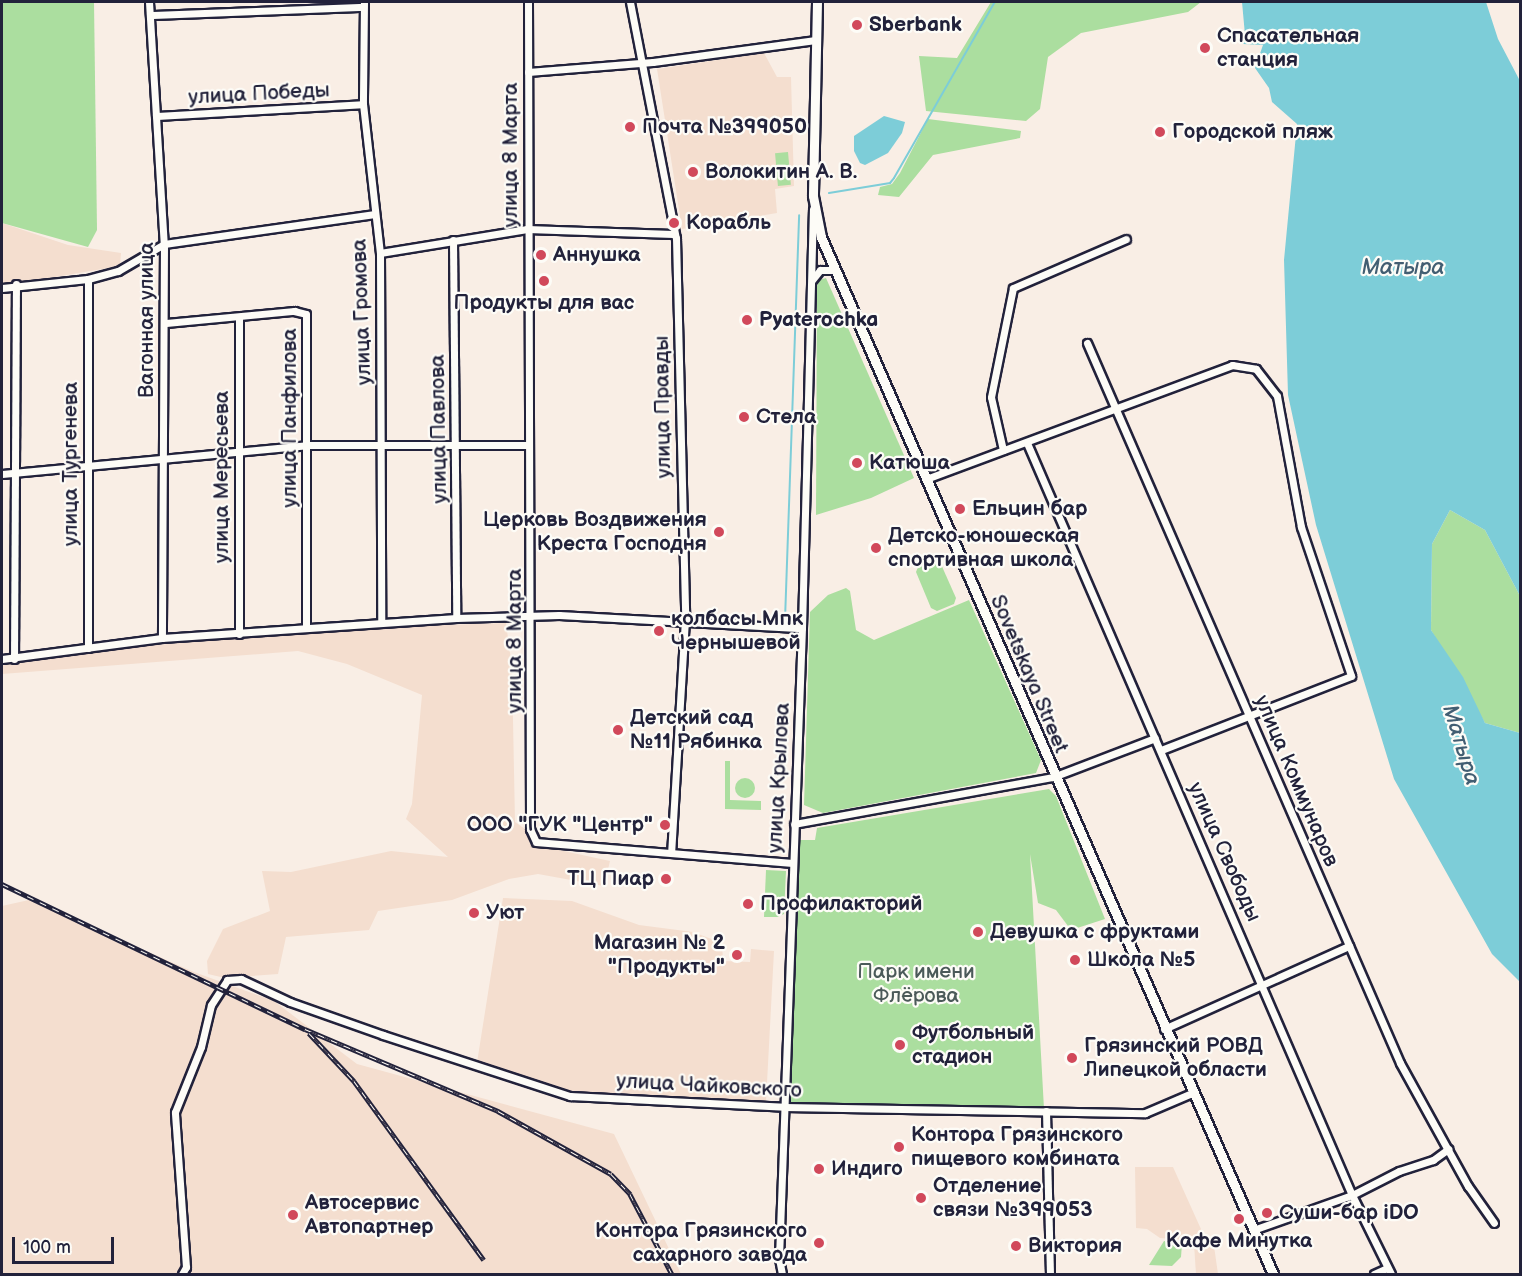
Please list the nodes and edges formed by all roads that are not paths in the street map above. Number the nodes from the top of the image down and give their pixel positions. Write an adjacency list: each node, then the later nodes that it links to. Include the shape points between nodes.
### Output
1 (148, 2): 6 (street, Вагонная улица)
2 (528, 2): 9 (street, улица 8 Марта)
3 (630, 2): 8 (street, улица Правды)
4 (817, 2): 7 (main road, Sovetskaya Street)
5 (363, 4): 6 (street); 10 (street, улица Громова)
6 (150, 15): 11 (street, Вагонная улица)
7 (816, 40): 8 (street); 12 (main road, Sovetskaya Street)
8 (641, 63): 9 (street); 15 (street, улица Правды)
9 (528, 72): 14 (street, улица 8 Марта)
10 (363, 104): 11 (street, улица Победы); 13 (street, улица Громова)
11 (156, 116): 18 (street, Вагонная улица)
12 (813, 204): 20 (main road, Sovetskaya Street); 22 (street, улица Крылова)
13 (375, 214): 18 (street); 19 (street, улица Громова)
14 (527, 230): 15 (street); 17 (street); 32 (street, улица 8 Марта)
15 (673, 234): 43 (street, улица Правды)
16 (1126, 239): 34 (street, via 1013,288 991,397)
17 (453, 240): 19 (street); 33 (street, улица Павлова)
18 (164, 244): 21 (street, via 118,271); 26 (street, Вагонная улица)
19 (380, 253): 31 (street, улица Громова)
20 (833, 270): 22 (street, via 820,270); 40 (main road, Sovetskaya Street)
21 (88, 279): 23 (street); 37 (street, улица Тургенева)
22 (811, 282): 46 (street, улица Крылова)
23 (16, 284): 24 (street); 38 (street)
24 (2, 288)
25 (239, 319): 26 (street, улица Панфилова); 30 (street, улица Панфилова, via 294,311 306,314); 35 (street, улица Мересьева)
26 (166, 323): 36 (street, Вагонная улица)
27 (1087, 343): 28 (street, улица Коммунаров)
28 (1112, 408): 29 (street); 52 (street, улица Коммунаров); 52 (street, via 1232,365 1256,369 1277,396 1301,526 1351,676)
29 (1027, 443): 34 (street); 53 (street, улица Свободы)
30 (307, 445): 31 (street); 35 (street); 45 (street, улица Панфилова)
31 (382, 445): 33 (street); 44 (street, улица Громова)
32 (529, 445): 33 (street); 41 (street, улица 8 Марта)
33 (456, 446): 42 (street, улица Павлова)
34 (1003, 450): 40 (street)
35 (238, 451): 36 (street); 47 (street, улица Мересьева)
36 (162, 457): 37 (street); 48 (street, Вагонная улица)
37 (86, 465): 38 (street); 49 (street, улица Тургенева)
38 (17, 473): 39 (street); 51 (street)
39 (2, 474)
40 (926, 479): 55 (main road, Sovetskaya Street)
41 (532, 615): 42 (street); 43 (street); 57 (street, улица 8 Марта, via 533,837 536,842)
42 (456, 618): 44 (street)
43 (685, 619): 46 (street); 57 (street, улица Правды)
44 (381, 623): 45 (street)
45 (306, 627): 47 (street)
46 (802, 628): 56 (street, улица Крылова)
47 (239, 634): 48 (street)
48 (162, 638): 49 (street)
49 (88, 648): 51 (street)
50 (2, 659): 51 (street)
51 (14, 659)
52 (1249, 714): 54 (street); 59 (street, улица Коммунаров)
53 (1155, 738): 54 (street, улица Свободы); 55 (street)
54 (1161, 750): 60 (street, улица Свободы)
55 (1053, 777): 56 (street); 61 (main road, Sovetskaya Street)
56 (794, 824): 58 (street, улица Крылова)
57 (670, 853): 58 (street, улица 8 Марта)
58 (792, 863): 63 (street, улица Крылова)
59 (1349, 946): 60 (street); 65 (street, улица Коммунаров, via 1400,1063)
60 (1263, 984): 61 (street); 66 (street, улица Свободы)
61 (1164, 1029): 62 (main road, Sovetskaya Street)
62 (1192, 1094): 64 (street, улица Чайковского, via 1145,1113); 68 (main road, Sovetskaya Street)
63 (784, 1107): 64 (street, улица Чайковского); 70 (street, улица Чайковского, via 570,1096 290,1002 241,979 227,980 211,1005 201,1047 175,1112 186,1267); 71 (street, улица Крылова, via 779,1258)
64 (1046, 1111): 72 (street)
65 (1448, 1149): 66 (street, via 1432,1160 1399,1171); 67 (street, улица Коммунаров)
66 (1352, 1195): 68 (street); 69 (street, улица Свободы)
67 (1494, 1223)
68 (1253, 1230): 73 (main road, Sovetskaya Street)
69 (1389, 1271): 74 (street)
70 (182, 1275)
71 (782, 1275)
72 (1050, 1275)
73 (1273, 1275)
74 (1374, 1275)

